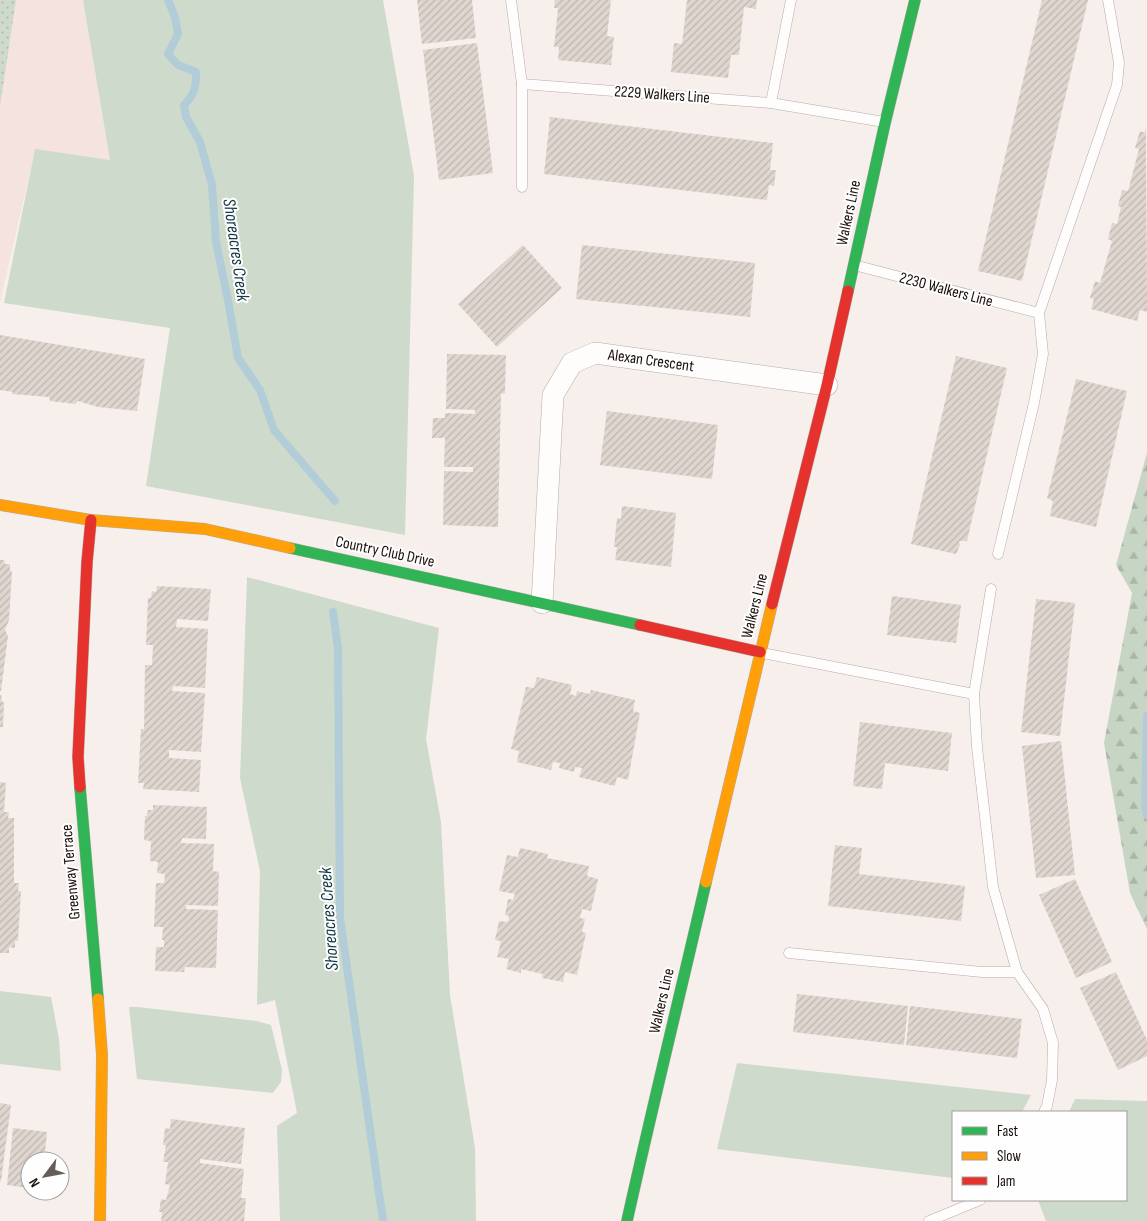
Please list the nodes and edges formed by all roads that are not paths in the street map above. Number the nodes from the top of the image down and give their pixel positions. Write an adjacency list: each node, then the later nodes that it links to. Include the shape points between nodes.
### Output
1 (511, 0): 5 (lane)
2 (792, 0): 6 (lane)
3 (915, 0): 7 (street, Walkers Line)
4 (1108, 0): 10 (lane, via 1120,63 1117,86)
5 (522, 84): 6 (lane, 2229 Walkers Line); 8 (lane)
6 (771, 103): 7 (lane, 2229 Walkers Line)
7 (885, 123): 9 (street, Walkers Line)
8 (522, 187)
9 (854, 265): 10 (lane, 2230 Walkers Line); 11 (street, Walkers Line)
10 (1039, 313): 14 (lane, via 1043,354)
11 (828, 385): 16 (street, Alexan Crescent, via 595,353 572,363 553,395); 17 (street, Walkers Line)
12 (0, 506): 13 (street, Country Club Drive)
13 (90, 520): 16 (street, Country Club Drive, via 206,529); 23 (street, Greenway Terrace, via 78,757 102,1056)
14 (998, 554)
15 (991, 589): 18 (lane)
16 (542, 603): 17 (street, Country Club Drive)
17 (760, 652): 18 (lane); 24 (street, Walkers Line)
18 (974, 694): 20 (lane, via 993,887)
19 (790, 953): 20 (lane, via 982,972)
20 (1017, 972): 21 (lane, via 1043,1009 1054,1044 1052,1080)
21 (1044, 1111)
22 (978, 1201): 25 (lane)
23 (100, 1221)
24 (627, 1221)
25 (930, 1221)

